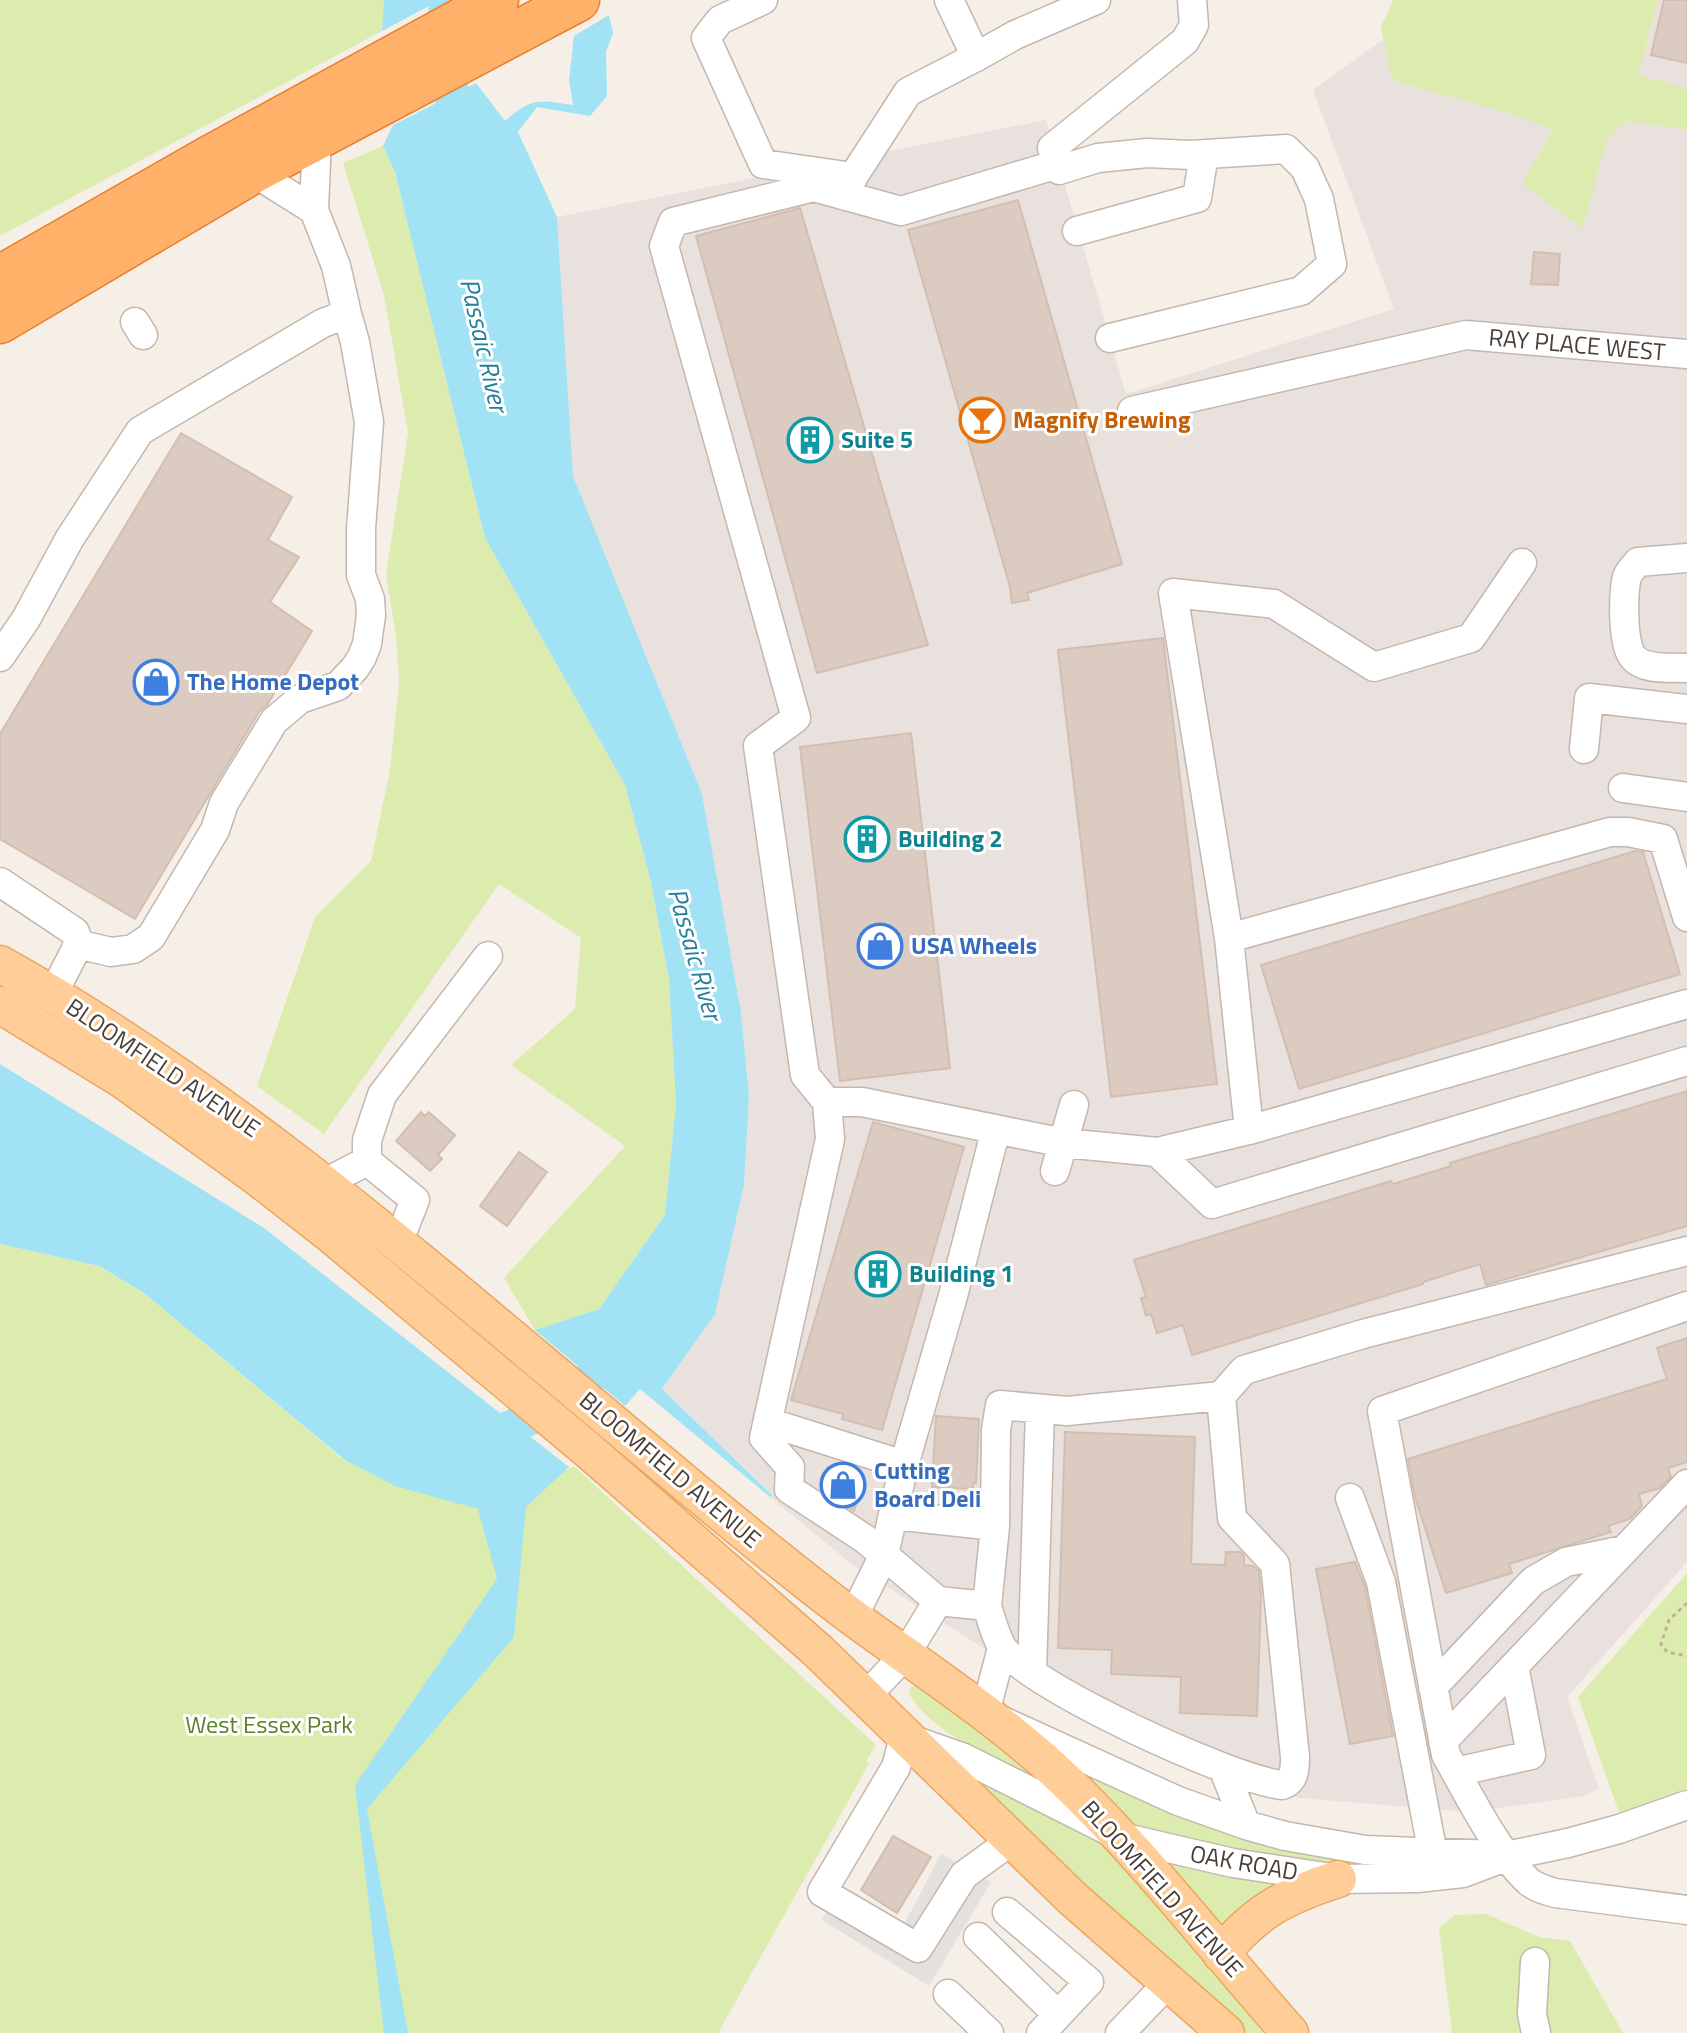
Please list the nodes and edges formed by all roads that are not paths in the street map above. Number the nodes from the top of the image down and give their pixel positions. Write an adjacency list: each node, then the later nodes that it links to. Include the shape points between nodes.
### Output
1 (497, 0): 8 (highway)
2 (578, 0): 8 (highway)
3 (763, 0): 13 (street, via 720,20 706,38 763,164)
4 (949, 0): 7 (street)
5 (1096, 0): 7 (street)
6 (1192, 0): 11 (street, via 1194,25 1185,41)
7 (976, 57): 13 (street, via 908,92)
8 (379, 84): 9 (highway); 16 (highway)
9 (317, 136): 12 (highway); 14 (street)
10 (1198, 154): 11 (street); 15 (street, via 1197,198); 19 (street, via 1286,149 1305,168 1319,199 1332,264 1301,291)
11 (1056, 161): 13 (street, via 901,211)
12 (253, 172): 14 (street); 18 (highway)
13 (850, 186): 44 (street, via 814,187 673,222 664,246 796,718 758,746 805,1075)
14 (314, 210): 17 (street, via 336,266)
15 (1077, 231)
16 (0, 277)
17 (347, 314): 21 (street, via 323,323 264,371); 35 (street, via 355,342 361,431 356,493 361,575 370,599 367,644 338,686 300,699 274,721 151,937 133,949 111,952)
18 (0, 322)
19 (1110, 338)
20 (1687, 354): 22 (street, RAY PLACE WEST, via 1466,335)
21 (184, 394): 23 (street); 26 (street, via 134,437)
22 (1132, 411)
23 (219, 414)
24 (1687, 558): 27 (street, via 1638,562 1625,587 1626,645 1634,660 1651,667)
25 (1522, 563): 34 (street, via 1471,638 1374,667 1274,604 1173,593)
26 (0, 657)
27 (1687, 668)
28 (1687, 709): 29 (street, via 1589,698)
29 (1584, 749)
30 (1623, 788): 31 (street)
31 (1687, 797)
32 (0, 882): 35 (street, via 72,928)
33 (1687, 917): 34 (street, via 1663,839 1610,832)
34 (1229, 938): 46 (street)
35 (77, 944): 38 (street)
36 (488, 956): 50 (street, via 382,1095 367,1140)
37 (0, 964): 38 (main road, BLOOMFIELD AVENUE)
38 (53, 994): 42 (main road); 52 (main road, BLOOMFIELD AVENUE, via 240,1118)
39 (1687, 1004): 46 (street)
40 (0, 1005): 42 (main road, BLOOMFIELD AVENUE)
41 (0, 1022): 42 (street)
42 (40, 1027): 74 (main road, BLOOMFIELD AVENUE, via 120,1078 329,1233 588,1450)
43 (1687, 1061): 49 (street, via 1212,1204)
44 (827, 1102): 45 (street, via 862,1102); 58 (street, via 830,1139)
45 (996, 1129): 47 (street); 59 (street)
46 (1249, 1130): 49 (street)
47 (1064, 1143): 48 (street); 48 (street, via 1074,1105); 51 (street)
48 (1119, 1148): 49 (street)
49 (1157, 1152)
50 (367, 1161): 52 (street); 53 (street, via 415,1200)
51 (1055, 1171)
52 (323, 1184): 53 (main road, BLOOMFIELD AVENUE)
53 (397, 1245): 68 (main road, BLOOMFIELD AVENUE)
54 (1687, 1251): 56 (street, via 1244,1370)
55 (1687, 1306): 73 (street, via 1382,1411)
56 (1221, 1396): 57 (street); 78 (street, via 1232,1518 1275,1564 1295,1757 1293,1774 1282,1785)
57 (1040, 1409): 63 (street, via 1000,1405); 72 (street)
58 (768, 1422): 59 (street); 65 (street, via 764,1438 790,1467 789,1489)
59 (904, 1465): 62 (street)
60 (1687, 1484): 64 (street)
61 (1350, 1498): 84 (street, via 1381,1582)
62 (894, 1515): 63 (street); 65 (street)
63 (995, 1526): 67 (street)
64 (1624, 1550): 71 (street); 73 (street, via 1566,1562 1533,1581)
65 (884, 1555): 66 (street); 68 (street)
66 (938, 1601): 67 (street); 70 (street)
67 (987, 1606): 69 (street)
68 (853, 1617): 70 (main road, BLOOMFIELD AVENUE)
69 (1002, 1648): 72 (street); 75 (street)
70 (905, 1655): 74 (street); 75 (main road, BLOOMFIELD AVENUE)
71 (1514, 1666): 77 (street); 79 (street, via 1531,1755)
72 (1032, 1672): 78 (street, via 1068,1695)
73 (1433, 1687): 77 (street)
74 (865, 1697): 76 (main road, BLOOMFIELD AVENUE)
75 (985, 1713): 81 (street, OAK ROAD, via 1178,1801); 82 (main road, BLOOMFIELD AVENUE)
76 (904, 1737): 82 (street, OAK ROAD, via 964,1758); 83 (main road, BLOOMFIELD AVENUE); 83 (street, via 896,1767 822,1892 918,1948 964,1875)
77 (1443, 1741): 79 (street)
78 (1223, 1768): 81 (street)
79 (1456, 1772): 85 (street)
80 (1687, 1805): 85 (street, OAK ROAD, via 1619,1829)
81 (1246, 1825): 84 (street, OAK ROAD, via 1338,1846)
82 (1121, 1837): 86 (street, OAK ROAD, via 1233,1863); 90 (main road, BLOOMFIELD AVENUE)
83 (1011, 1841): 92 (main road, BLOOMFIELD AVENUE)
84 (1433, 1854): 85 (street, OAK ROAD)
85 (1508, 1856): 86 (street, OAK ROAD, via 1463,1873); 87 (street, via 1527,1881 1545,1890)
86 (1338, 1879): 90 (main road, via 1302,1890 1261,1912)
87 (1687, 1910)
88 (1007, 1912): 94 (street, via 1089,1982)
89 (978, 1937): 94 (street)
90 (1221, 1954): 98 (main road, BLOOMFIELD AVENUE)
91 (1535, 1962): 99 (street)
92 (1168, 1983): 95 (street); 97 (main road, BLOOMFIELD AVENUE)
93 (948, 1994): 96 (street)
94 (1049, 2024)
95 (1133, 2029)
96 (989, 2033)
97 (1226, 2033)
98 (1290, 2033)
99 (1536, 2033)

